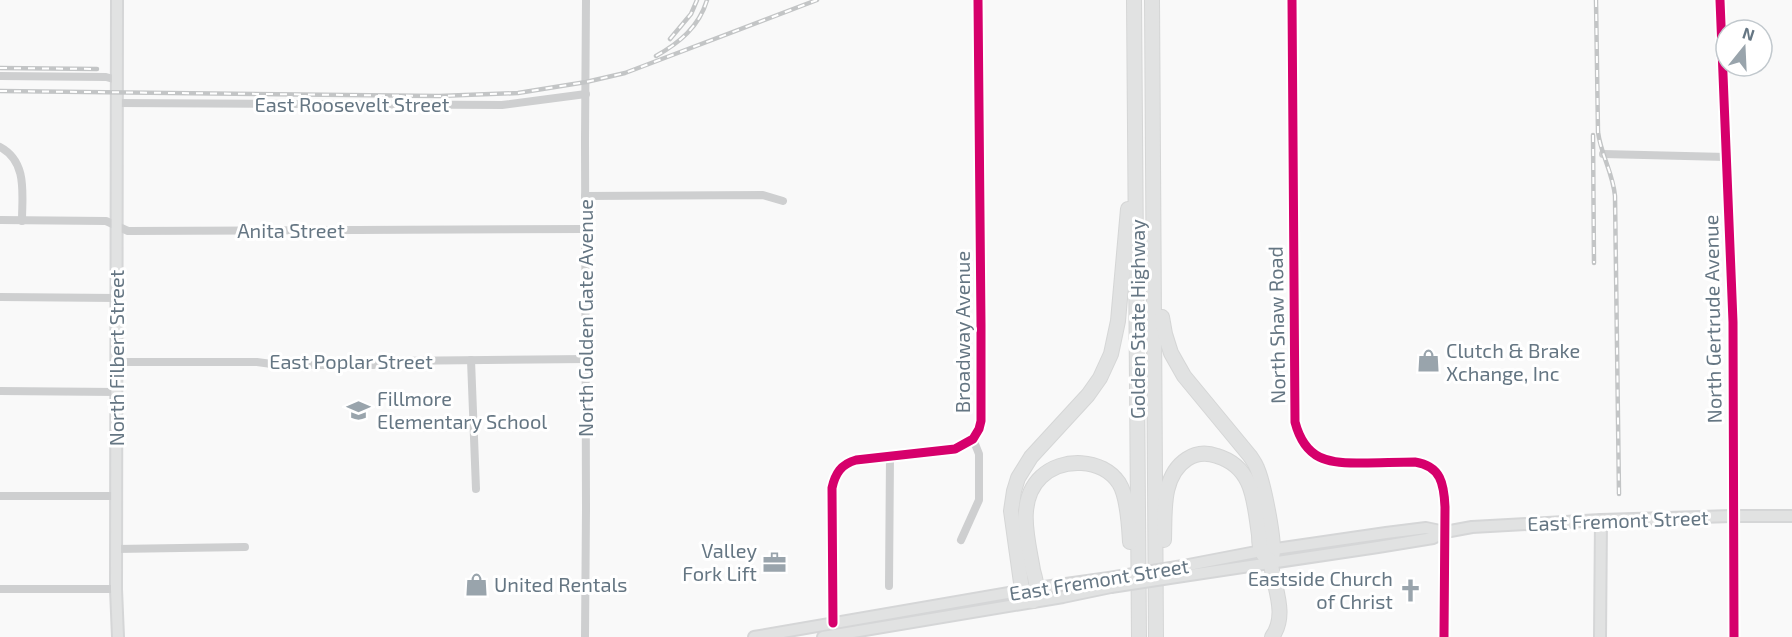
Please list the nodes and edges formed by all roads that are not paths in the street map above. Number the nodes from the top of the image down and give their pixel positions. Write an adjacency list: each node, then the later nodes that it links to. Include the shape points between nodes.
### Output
1 (117, 0): 9 (main road, North Filbert Street)
2 (586, 0): 10 (street, North Golden Gate Avenue)
3 (978, 0): 30 (street, Broadway Avenue, via 981,410 979,429)
4 (1134, 0): 13 (highway, Golden State Highway)
5 (1152, 0): 18 (highway, Golden State Highway)
6 (1292, 0): 38 (street, North Shaw Road, via 1295,422 1308,449 1326,461 1414,462 1430,467 1443,486)
7 (1720, 0): 15 (street, North Gertrude Avenue)
8 (0, 76): 9 (street)
9 (117, 80): 11 (main road, North Filbert Street)
10 (586, 94): 11 (street, East Roosevelt Street, via 502,105); 16 (street, North Golden Gate Avenue)
11 (118, 103): 21 (main road, North Filbert Street)
12 (0, 147): 20 (street, via 13,156 22,175)
13 (1136, 151): 47 (highway, via 1111,354 1088,395 1031,458 1014,491 1011,510); 48 (highway, Golden State Highway)
14 (1603, 154): 15 (street)
15 (1726, 157): 35 (street, North Gertrude Avenue, via 1733,322)
16 (585, 196): 17 (street, via 758,195); 22 (street, North Golden Gate Avenue)
17 (783, 201)
18 (1153, 219): 42 (highway, via 1162,319 1171,353 1184,376 1257,467 1265,498); 43 (highway, Golden State Highway)
19 (0, 220): 20 (street, Anita Street)
20 (22, 220): 21 (street, Anita Street, via 106,221)
21 (117, 226): 22 (street, Anita Street, via 128,231); 24 (main road, North Filbert Street)
22 (585, 229): 25 (street, North Golden Gate Avenue)
23 (0, 297): 24 (street)
24 (117, 298): 27 (main road, North Filbert Street)
25 (586, 359): 26 (street, East Poplar Street); 53 (street, North Golden Gate Avenue)
26 (471, 360): 27 (street, East Poplar Street, via 389,361 374,365); 32 (street)
27 (117, 362): 29 (main road, North Filbert Street)
28 (0, 391): 29 (street)
29 (117, 392): 34 (main road, North Filbert Street)
30 (973, 439): 31 (street, Broadway Avenue, via 955,449); 39 (street, via 979,454 979,500)
31 (890, 456): 44 (street); 50 (street, Broadway Avenue, via 851,461 834,478)
32 (476, 489)
33 (0, 496): 34 (street)
34 (116, 496): 41 (main road, North Filbert Street)
35 (1732, 516): 36 (main road, East Fremont Street); 37 (main road, East Fremont Street); 61 (street, North Gertrude Avenue)
36 (1792, 516)
37 (1600, 520): 38 (main road, East Fremont Street); 60 (main road)
38 (1444, 532): 42 (main road, East Fremont Street, via 1378,548); 59 (street)
39 (961, 540)
40 (245, 547): 41 (street)
41 (116, 549): 46 (main road, North Filbert Street)
42 (1268, 554): 43 (highway, via 1244,473 1225,458 1199,454 1188,458 1172,474 1162,561); 47 (main road, East Fremont Street, bridge); 58 (highway, via 1280,611)
43 (1155, 573): 57 (highway, Golden State Highway)
44 (889, 586)
45 (0, 589): 46 (street)
46 (116, 589): 52 (main road, North Filbert Street)
47 (1031, 593): 48 (highway, via 1026,513 1030,493 1041,477 1056,466 1076,462 1095,465 1109,473 1123,493 1132,597); 49 (main road, East Fremont Street); 51 (main road, East Fremont Street)
48 (1139, 618): 56 (highway, Golden State Highway)
49 (851, 619): 50 (main road, East Fremont Street); 51 (main road)
50 (833, 623): 54 (main road, East Fremont Street)
51 (853, 634): 55 (main road, East Fremont Street)
52 (118, 637)
53 (585, 637)
54 (754, 637)
55 (823, 637)
56 (1138, 637)
57 (1156, 637)
58 (1272, 637)
59 (1444, 637)
60 (1600, 637)
61 (1734, 637)

